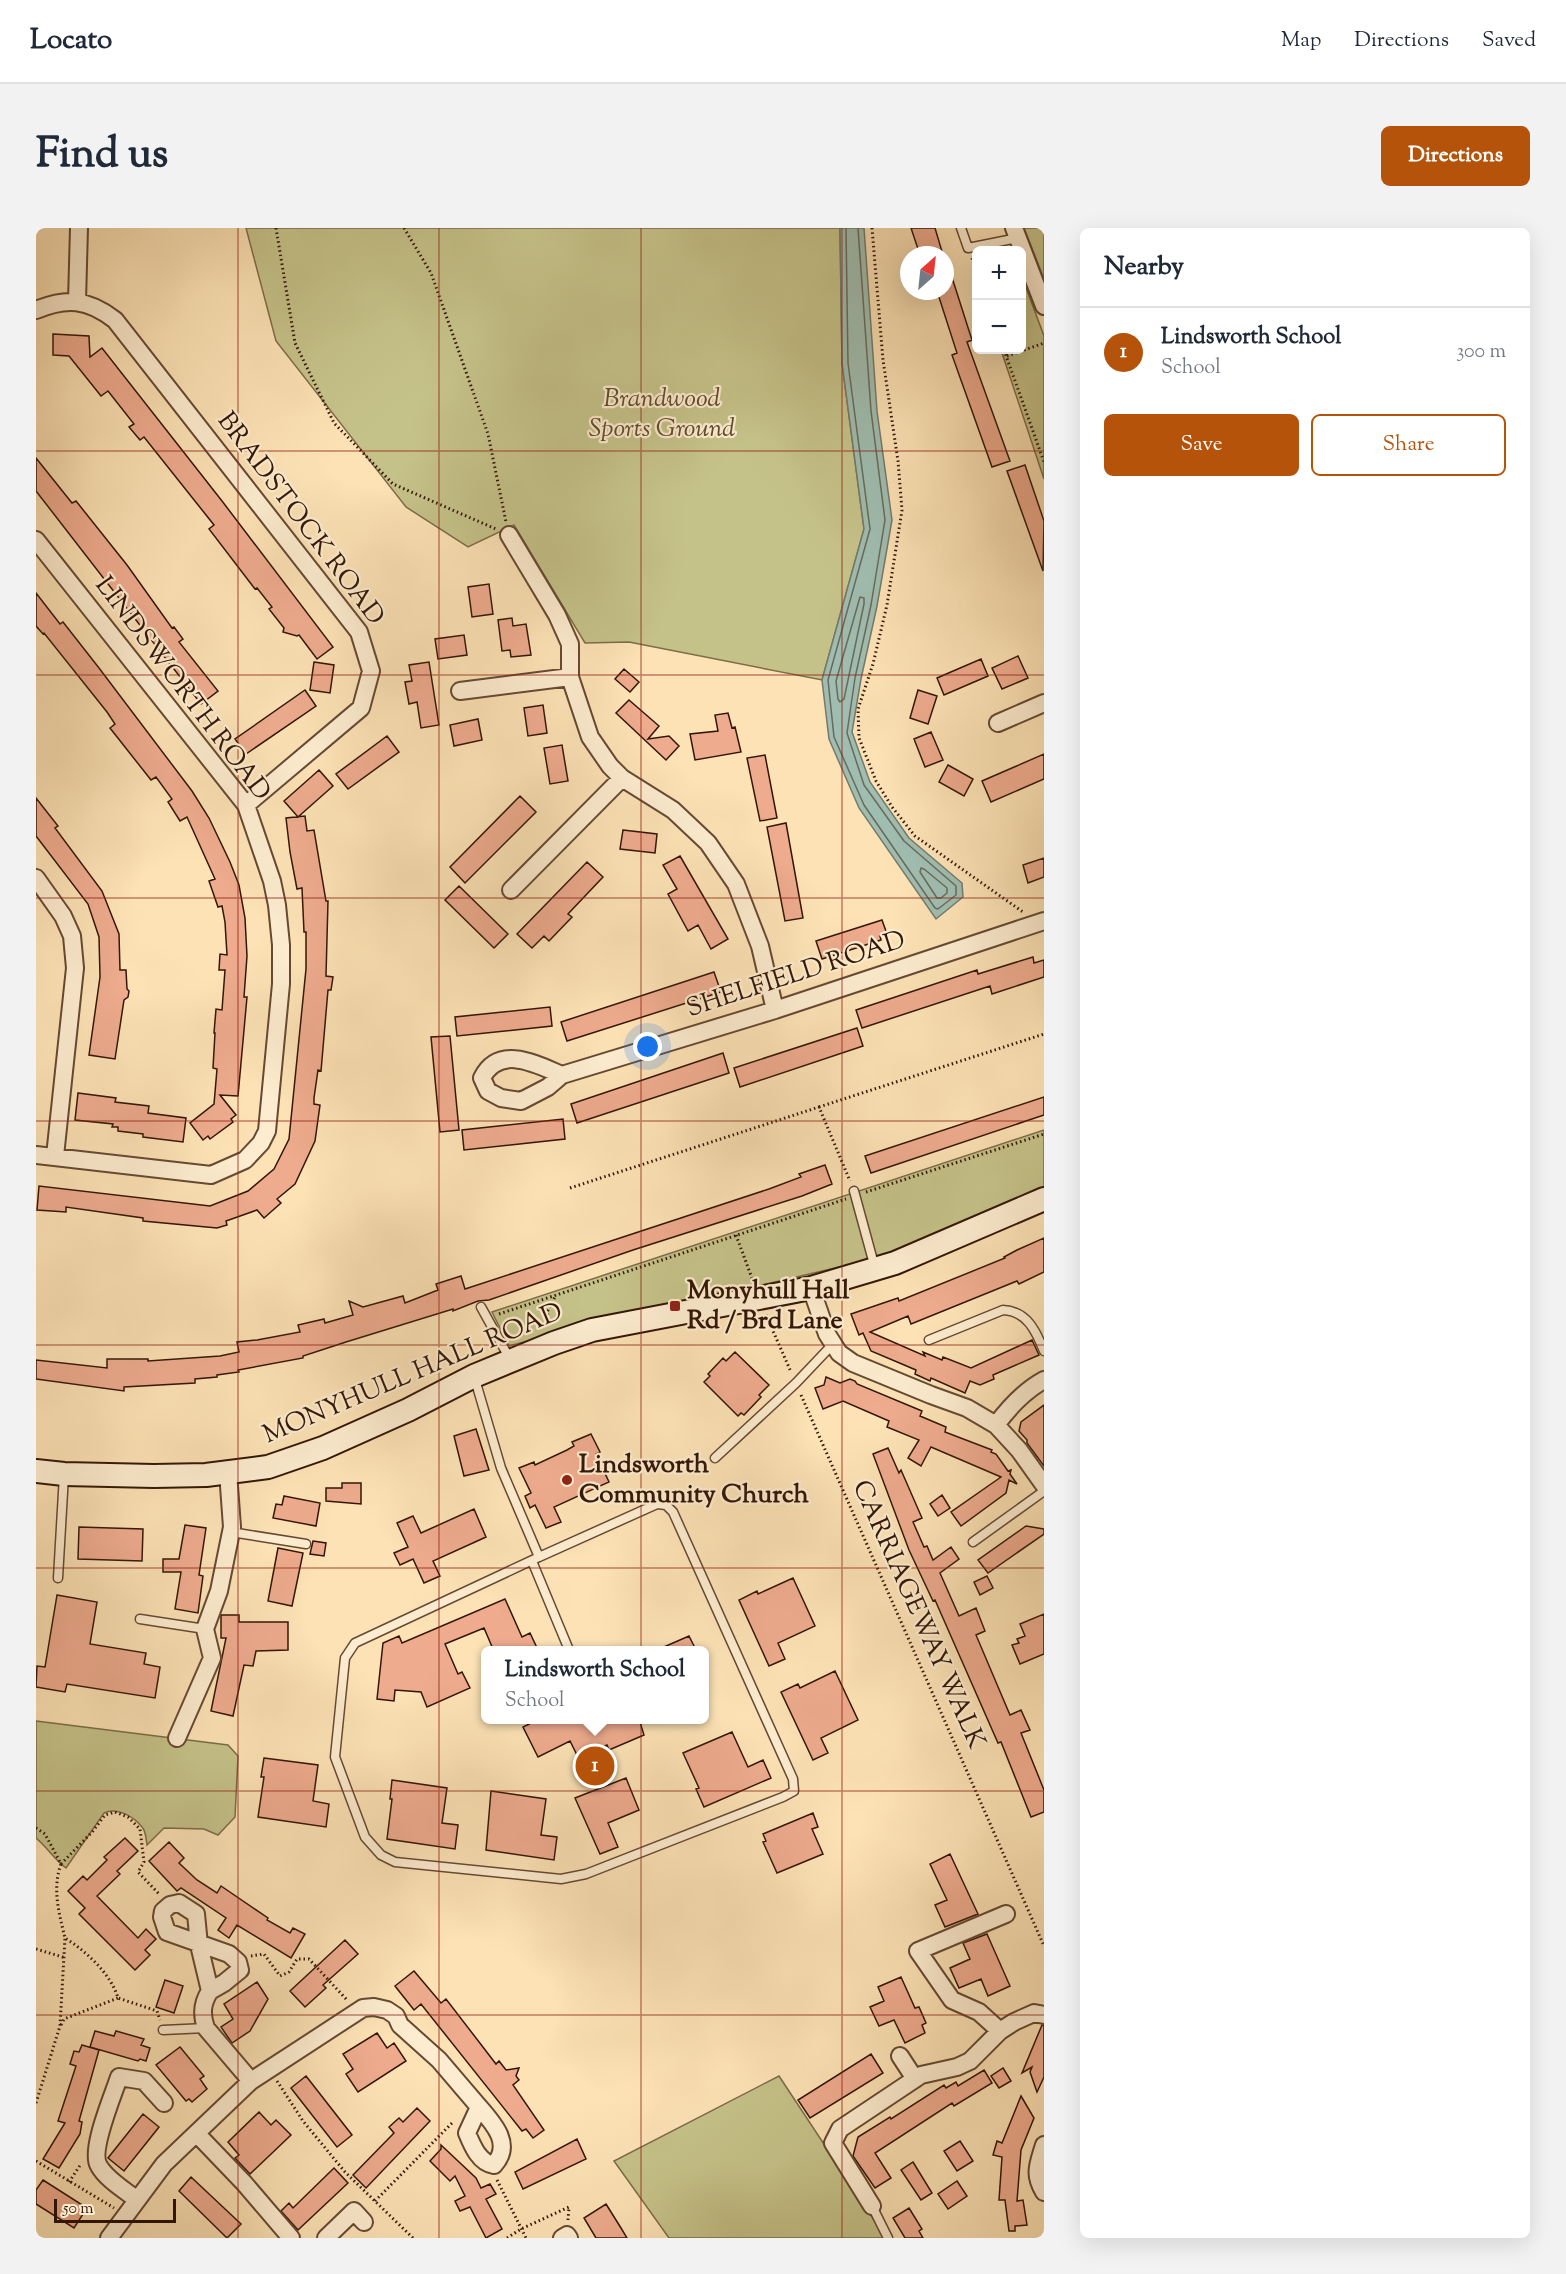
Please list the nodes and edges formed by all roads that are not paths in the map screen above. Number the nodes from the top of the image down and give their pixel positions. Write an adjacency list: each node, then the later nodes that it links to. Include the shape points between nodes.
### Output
1 (80, 228): 4 (street)
2 (962, 228): 3 (lane, via 968,248)
3 (1016, 233): 5 (street)
4 (77, 301): 6 (street, BRADSTOCK ROAD, via 49,304); 14 (street, BRADSTOCK ROAD, via 99,308 115,320 360,632 367,651 371,671 361,708)
5 (1044, 306)
6 (36, 310)
7 (509, 535): 9 (street, via 570,644)
8 (36, 540): 14 (street, LINDSWORTH ROAD)
9 (570, 677): 10 (street); 13 (street, via 590,737)
10 (460, 691)
11 (1044, 703): 12 (street)
12 (998, 723)
13 (622, 778): 16 (street); 18 (street, via 673,810 708,843 736,884 760,946)
14 (246, 805): 21 (street, LINDSWORTH ROAD, via 272,881 280,945 281,984 267,1131 261,1143 245,1160 211,1175)
15 (36, 878): 21 (street, via 72,936 75,968)
16 (511, 890)
17 (1042, 922): 18 (street, SHELFIELD ROAD)
18 (775, 1010): 19 (street, SHELFIELD ROAD)
19 (562, 1075)
20 (36, 1155): 21 (street, LINDSWORTH ROAD)
21 (55, 1156)
22 (854, 1194): 24 (lane)
23 (1044, 1199): 24 (street, MONYHULL HALL ROAD)
24 (875, 1269): 25 (street, MONYHULL HALL ROAD)
25 (811, 1288): 28 (street); 30 (street, MONYHULL HALL ROAD, via 592,1330)
26 (481, 1307): 30 (lane)
27 (929, 1340): 29 (lane, via 1003,1310 1027,1320)
28 (833, 1344): 33 (street, via 853,1363 967,1408); 34 (lane)
29 (1044, 1351)
30 (511, 1361): 31 (street, MONYHULL HALL ROAD)
31 (474, 1376): 36 (street, MONYHULL HALL ROAD, via 294,1460); 43 (lane, via 501,1468)
32 (1044, 1380): 33 (street, via 1012,1404)
33 (996, 1425): 38 (street)
34 (715, 1458)
35 (36, 1471): 37 (street, MONYHULL HALL ROAD)
36 (228, 1472): 37 (street, MONYHULL HALL ROAD, via 154,1476); 40 (street)
37 (64, 1474): 44 (lane)
38 (1044, 1485)
39 (1044, 1491): 41 (lane)
40 (231, 1532): 42 (lane); 46 (street, via 219,1591)
41 (974, 1542)
42 (306, 1544)
43 (536, 1559): 43 (lane, via 657,1504 666,1505 673,1512 793,1779 794,1791 586,1874 561,1879 395,1862 381,1855 365,1837 335,1757 345,1658 355,1643); 47 (lane)
44 (58, 1578)
45 (140, 1619): 46 (lane)
46 (205, 1629): 48 (street, via 212,1658)
47 (568, 1646)
48 (177, 1738)
49 (1006, 1914): 55 (street, via 918,1952 952,2000 979,2012)
50 (200, 1945): 50 (street, via 167,1932 163,1911 179,1903 196,1914); 51 (street); 51 (street, via 229,1954 240,1970)
51 (210, 1991): 53 (street, via 203,2001)
52 (1044, 2015): 55 (street, via 1034,2013)
53 (207, 2028): 54 (lane); 58 (street)
54 (164, 2030)
55 (1000, 2031): 57 (street, via 970,2061)
56 (900, 2056): 57 (street)
57 (915, 2079): 65 (street, via 840,2129 833,2143)
58 (251, 2081): 60 (street, via 366,2010 387,2010); 61 (street)
59 (164, 2103): 64 (street, via 144,2081 119,2078 95,2156 103,2172)
60 (477, 2104): 60 (street, via 502,2136 502,2152 494,2165 480,2157 467,2133)
61 (197, 2134): 64 (street, via 164,2164); 68 (street)
62 (1044, 2145): 63 (street, via 1037,2180)
63 (1044, 2192)
64 (137, 2200): 67 (street)
65 (872, 2206): 70 (lane)
66 (364, 2222): 69 (street, via 354,2211)
67 (109, 2238)
68 (291, 2238)
69 (326, 2238)
70 (888, 2238)

